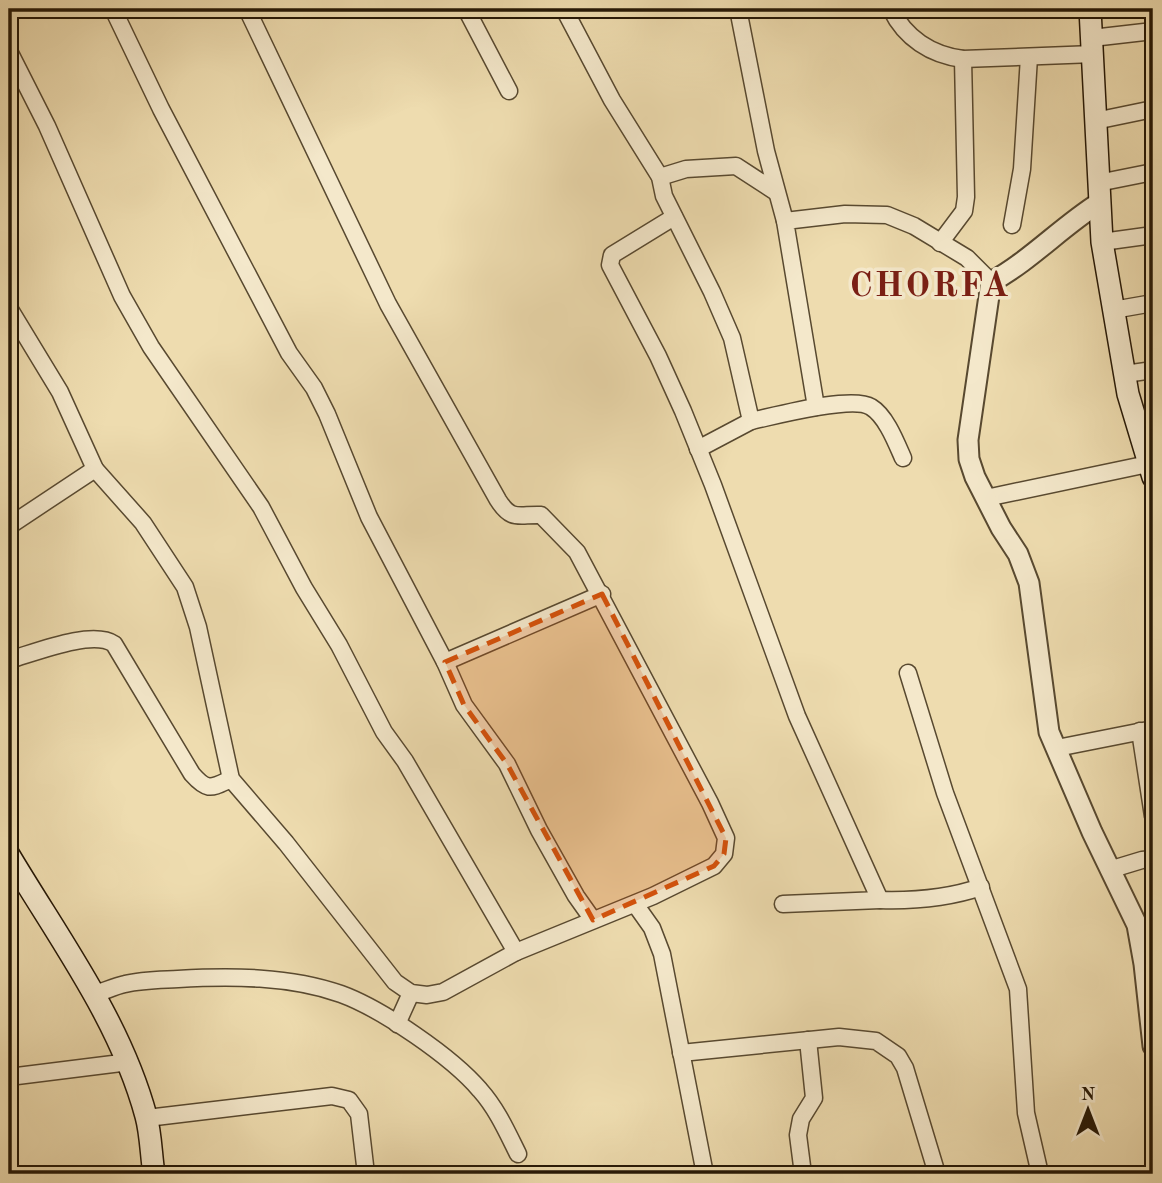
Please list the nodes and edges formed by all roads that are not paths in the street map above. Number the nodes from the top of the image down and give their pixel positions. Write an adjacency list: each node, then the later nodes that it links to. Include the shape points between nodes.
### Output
1 (113, 9): 42 (street, via 289,353 314,388 369,516)
2 (247, 9): 40 (street, via 388,304 505,512 516,517 541,515 553,525 577,552)
3 (466, 9): 13 (street)
4 (564, 9): 17 (street)
5 (738, 9): 18 (street)
6 (891, 9): 12 (street, via 899,25 929,50)
7 (1090, 9): 9 (main road)
8 (1153, 30): 9 (street)
9 (1093, 46): 11 (street); 15 (main road)
10 (9, 51): 56 (street, via 122,296 151,347 261,507 384,732)
11 (1029, 57): 12 (street); 22 (street, via 1022,169)
12 (963, 59): 25 (street, via 966,197 964,211)
13 (509, 91)
14 (1153, 109): 15 (street)
15 (1095, 121): 19 (main road)
16 (1153, 173): 19 (street)
17 (660, 177): 18 (street, via 686,169 736,166); 20 (street)
18 (776, 192): 21 (street)
19 (1099, 193): 24 (main road); 26 (street, via 1014,270)
20 (674, 217): 33 (street, via 732,338); 34 (street, via 612,255 610,261)
21 (785, 221): 25 (street, via 887,215); 32 (street)
22 (1012, 225)
23 (1153, 235): 24 (street)
24 (1102, 242): 29 (main road)
25 (940, 243): 26 (street, via 967,258)
26 (991, 282): 38 (street, via 968,440 969,459)
27 (1153, 303): 29 (street)
28 (9, 308): 37 (street, via 60,392)
29 (1113, 310): 31 (main road)
30 (1153, 370): 31 (street)
31 (1125, 374): 35 (main road)
32 (816, 407): 33 (street); 36 (street, via 868,405 880,415)
33 (751, 421): 34 (street)
34 (698, 449): 52 (street, via 797,716)
35 (1150, 457): 38 (street)
36 (903, 458)
37 (95, 469): 39 (street); 46 (street, via 143,523 185,587)
38 (986, 498): 45 (street, via 1029,583 1046,717)
39 (9, 526)
40 (602, 594): 42 (street); 53 (street, via 726,838 724,855 714,866)
41 (9, 660): 46 (street, via 71,643 107,640 126,663 192,774 212,788)
42 (445, 662): 55 (street, via 464,705 507,764 539,830)
43 (908, 673): 51 (street, via 945,793)
44 (1146, 730): 45 (street); 47 (street)
45 (1056, 748): 50 (street)
46 (231, 779): 57 (street, via 395,982)
47 (1153, 816)
48 (9, 855): 58 (main road)
49 (1153, 859): 50 (street)
50 (1110, 870): 61 (street, via 1137,925)
51 (981, 887): 52 (street, via 938,897); 72 (street, via 1018,989 1026,1113)
52 (880, 900): 54 (street)
53 (635, 904): 55 (street); 62 (street, via 652,928 662,954)
54 (783, 904)
55 (593, 920): 56 (street)
56 (516, 952): 57 (street, via 443,992)
57 (411, 993): 59 (street)
58 (95, 994): 59 (street, via 154,979 246,977 337,993); 63 (main road)
59 (397, 1024): 66 (street, via 430,1045 481,1090)
60 (808, 1040): 62 (street); 70 (street, via 814,1098 798,1135); 71 (street, via 876,1041 898,1056)
61 (1153, 1046)
62 (681, 1053): 69 (street)
63 (129, 1062): 64 (street); 65 (main road)
64 (9, 1077)
65 (147, 1118): 67 (main road); 68 (street, via 332,1096 349,1100 359,1114)
66 (518, 1154)
67 (154, 1174)
68 (366, 1174)
69 (705, 1174)
70 (803, 1174)
71 (937, 1174)
72 (1040, 1174)

